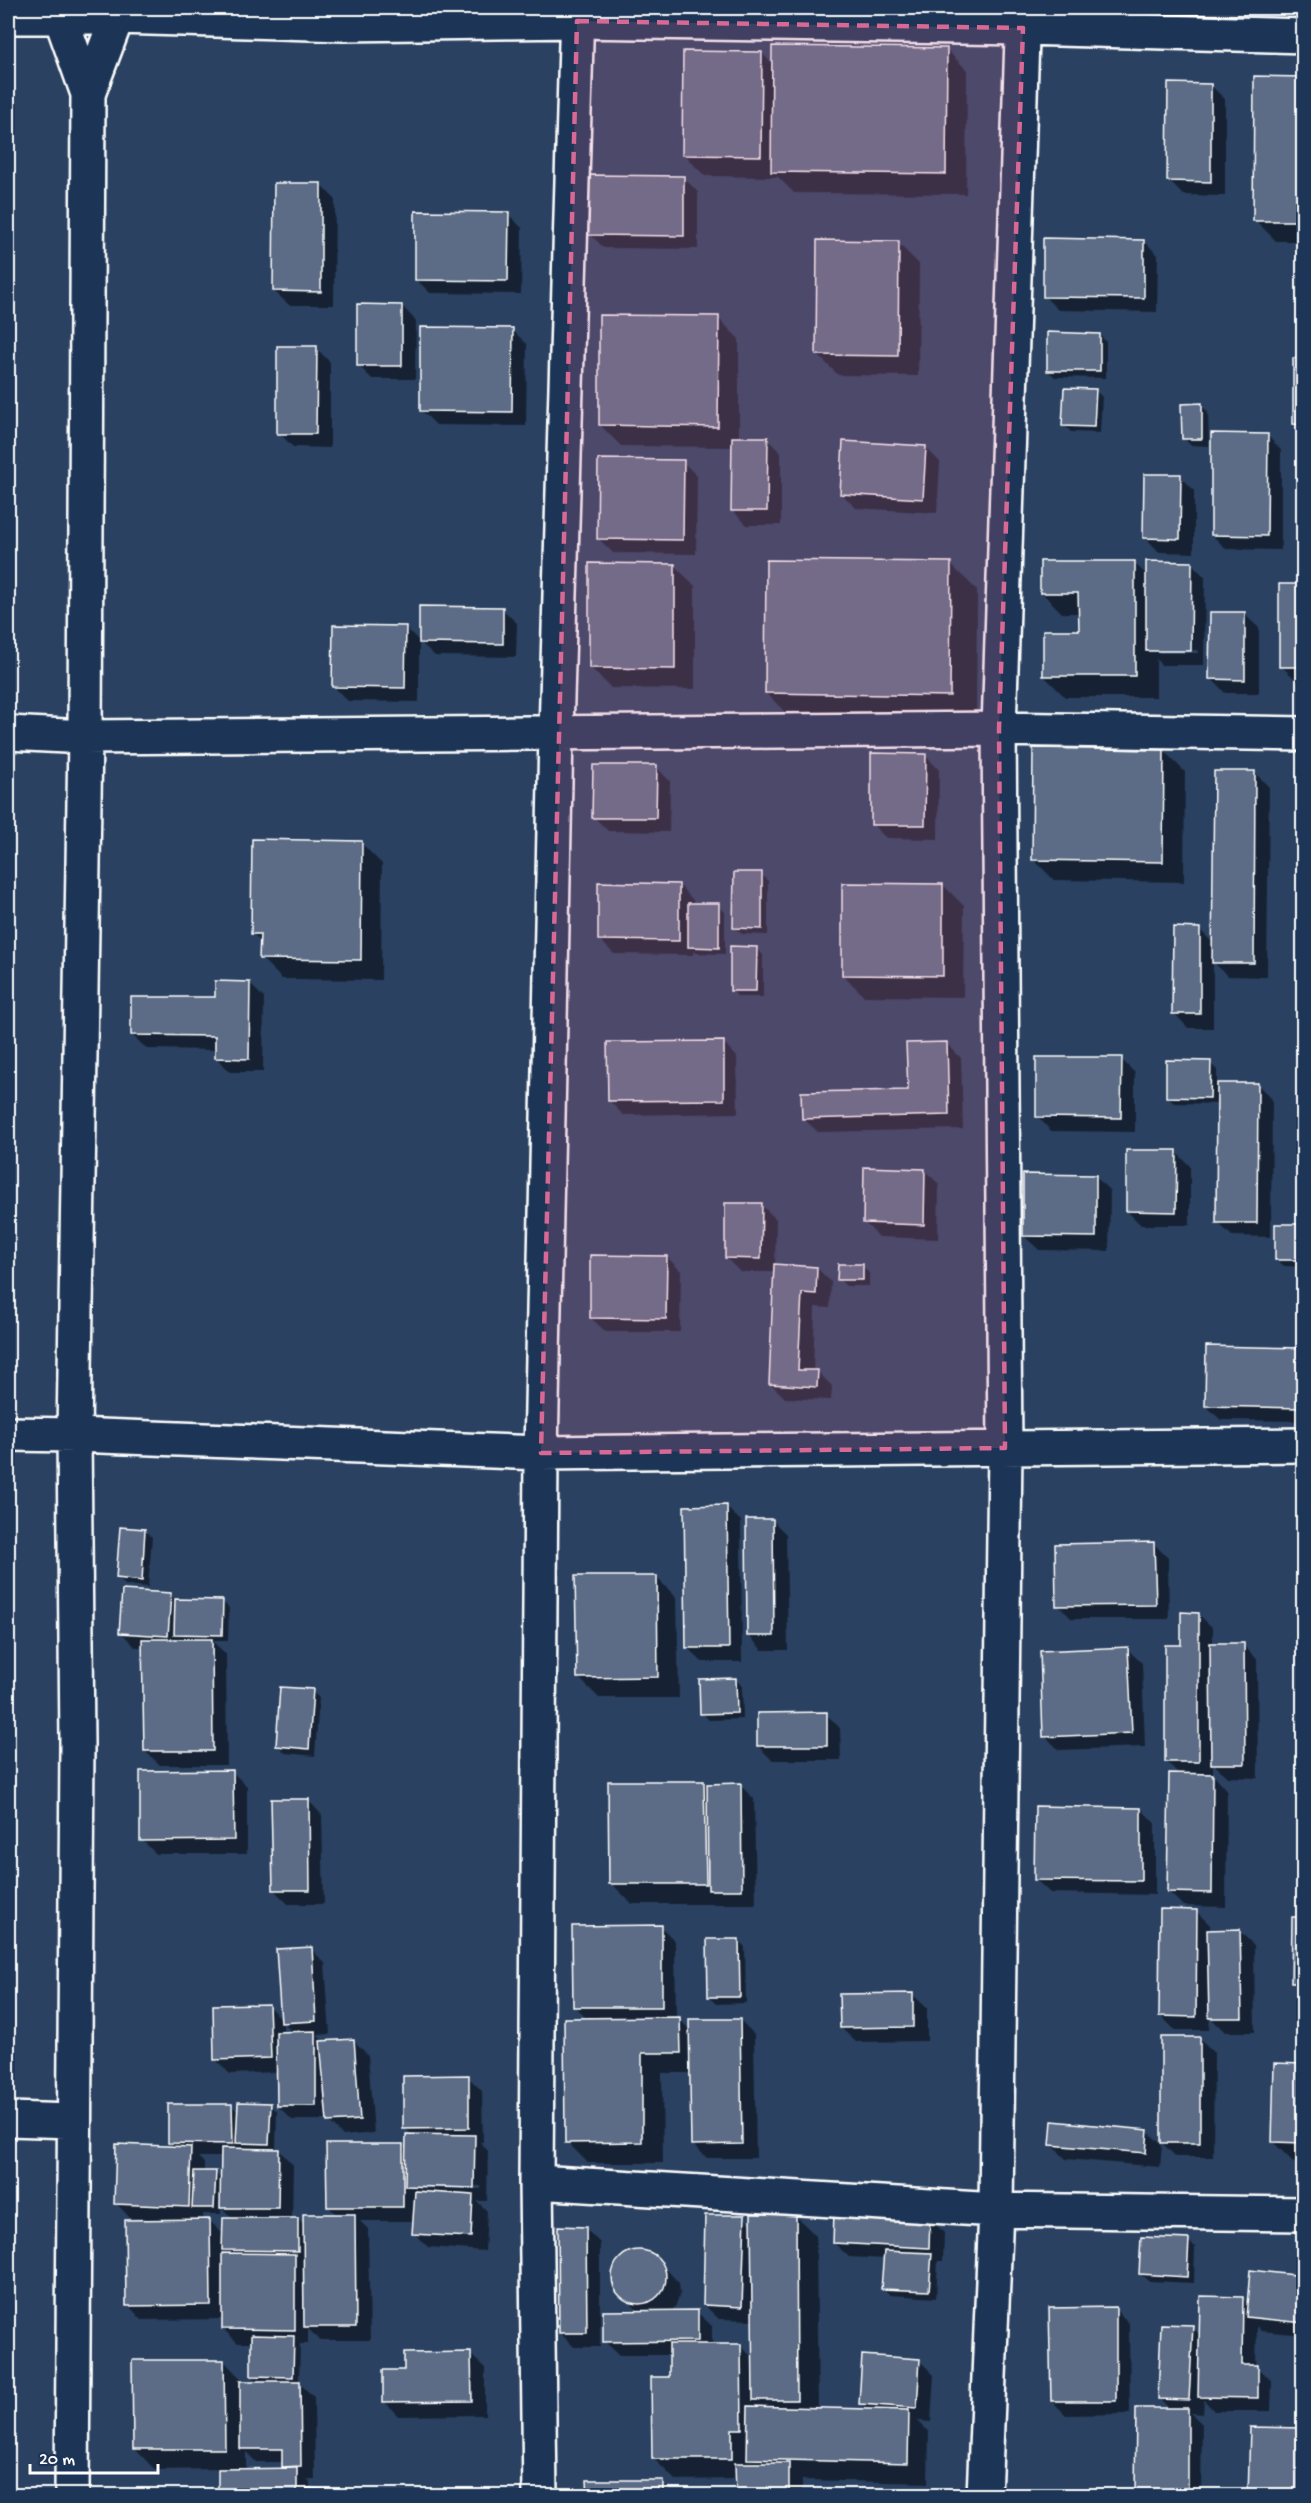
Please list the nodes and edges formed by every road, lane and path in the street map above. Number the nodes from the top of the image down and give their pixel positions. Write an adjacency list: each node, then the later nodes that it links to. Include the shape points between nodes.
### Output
1 (117, 12): 2 (street); 3 (street, via 343,24); 7 (street)
2 (61, 13): 4 (street); 7 (street)
3 (577, 14): 5 (street); 10 (street)
4 (8, 17)
5 (1023, 18): 6 (street); 8 (street)
6 (1304, 36)
7 (88, 94): 12 (street)
8 (999, 729): 10 (street); 11 (street); 16 (street)
9 (8, 733): 12 (street)
10 (556, 733): 12 (street); 17 (street)
11 (1304, 734)
12 (85, 738): 14 (street)
13 (8, 1434): 14 (street)
14 (74, 1435): 17 (street); 19 (street)
15 (1304, 1445): 16 (street)
16 (1005, 1448): 17 (street); 21 (street)
17 (541, 1453): 20 (street)
18 (8, 2119): 19 (street)
19 (74, 2121): 23 (street)
20 (536, 2182): 21 (street); 24 (street)
21 (996, 2210): 22 (street); 25 (street)
22 (1304, 2214)
23 (72, 2496)
24 (540, 2496)
25 (984, 2496)

